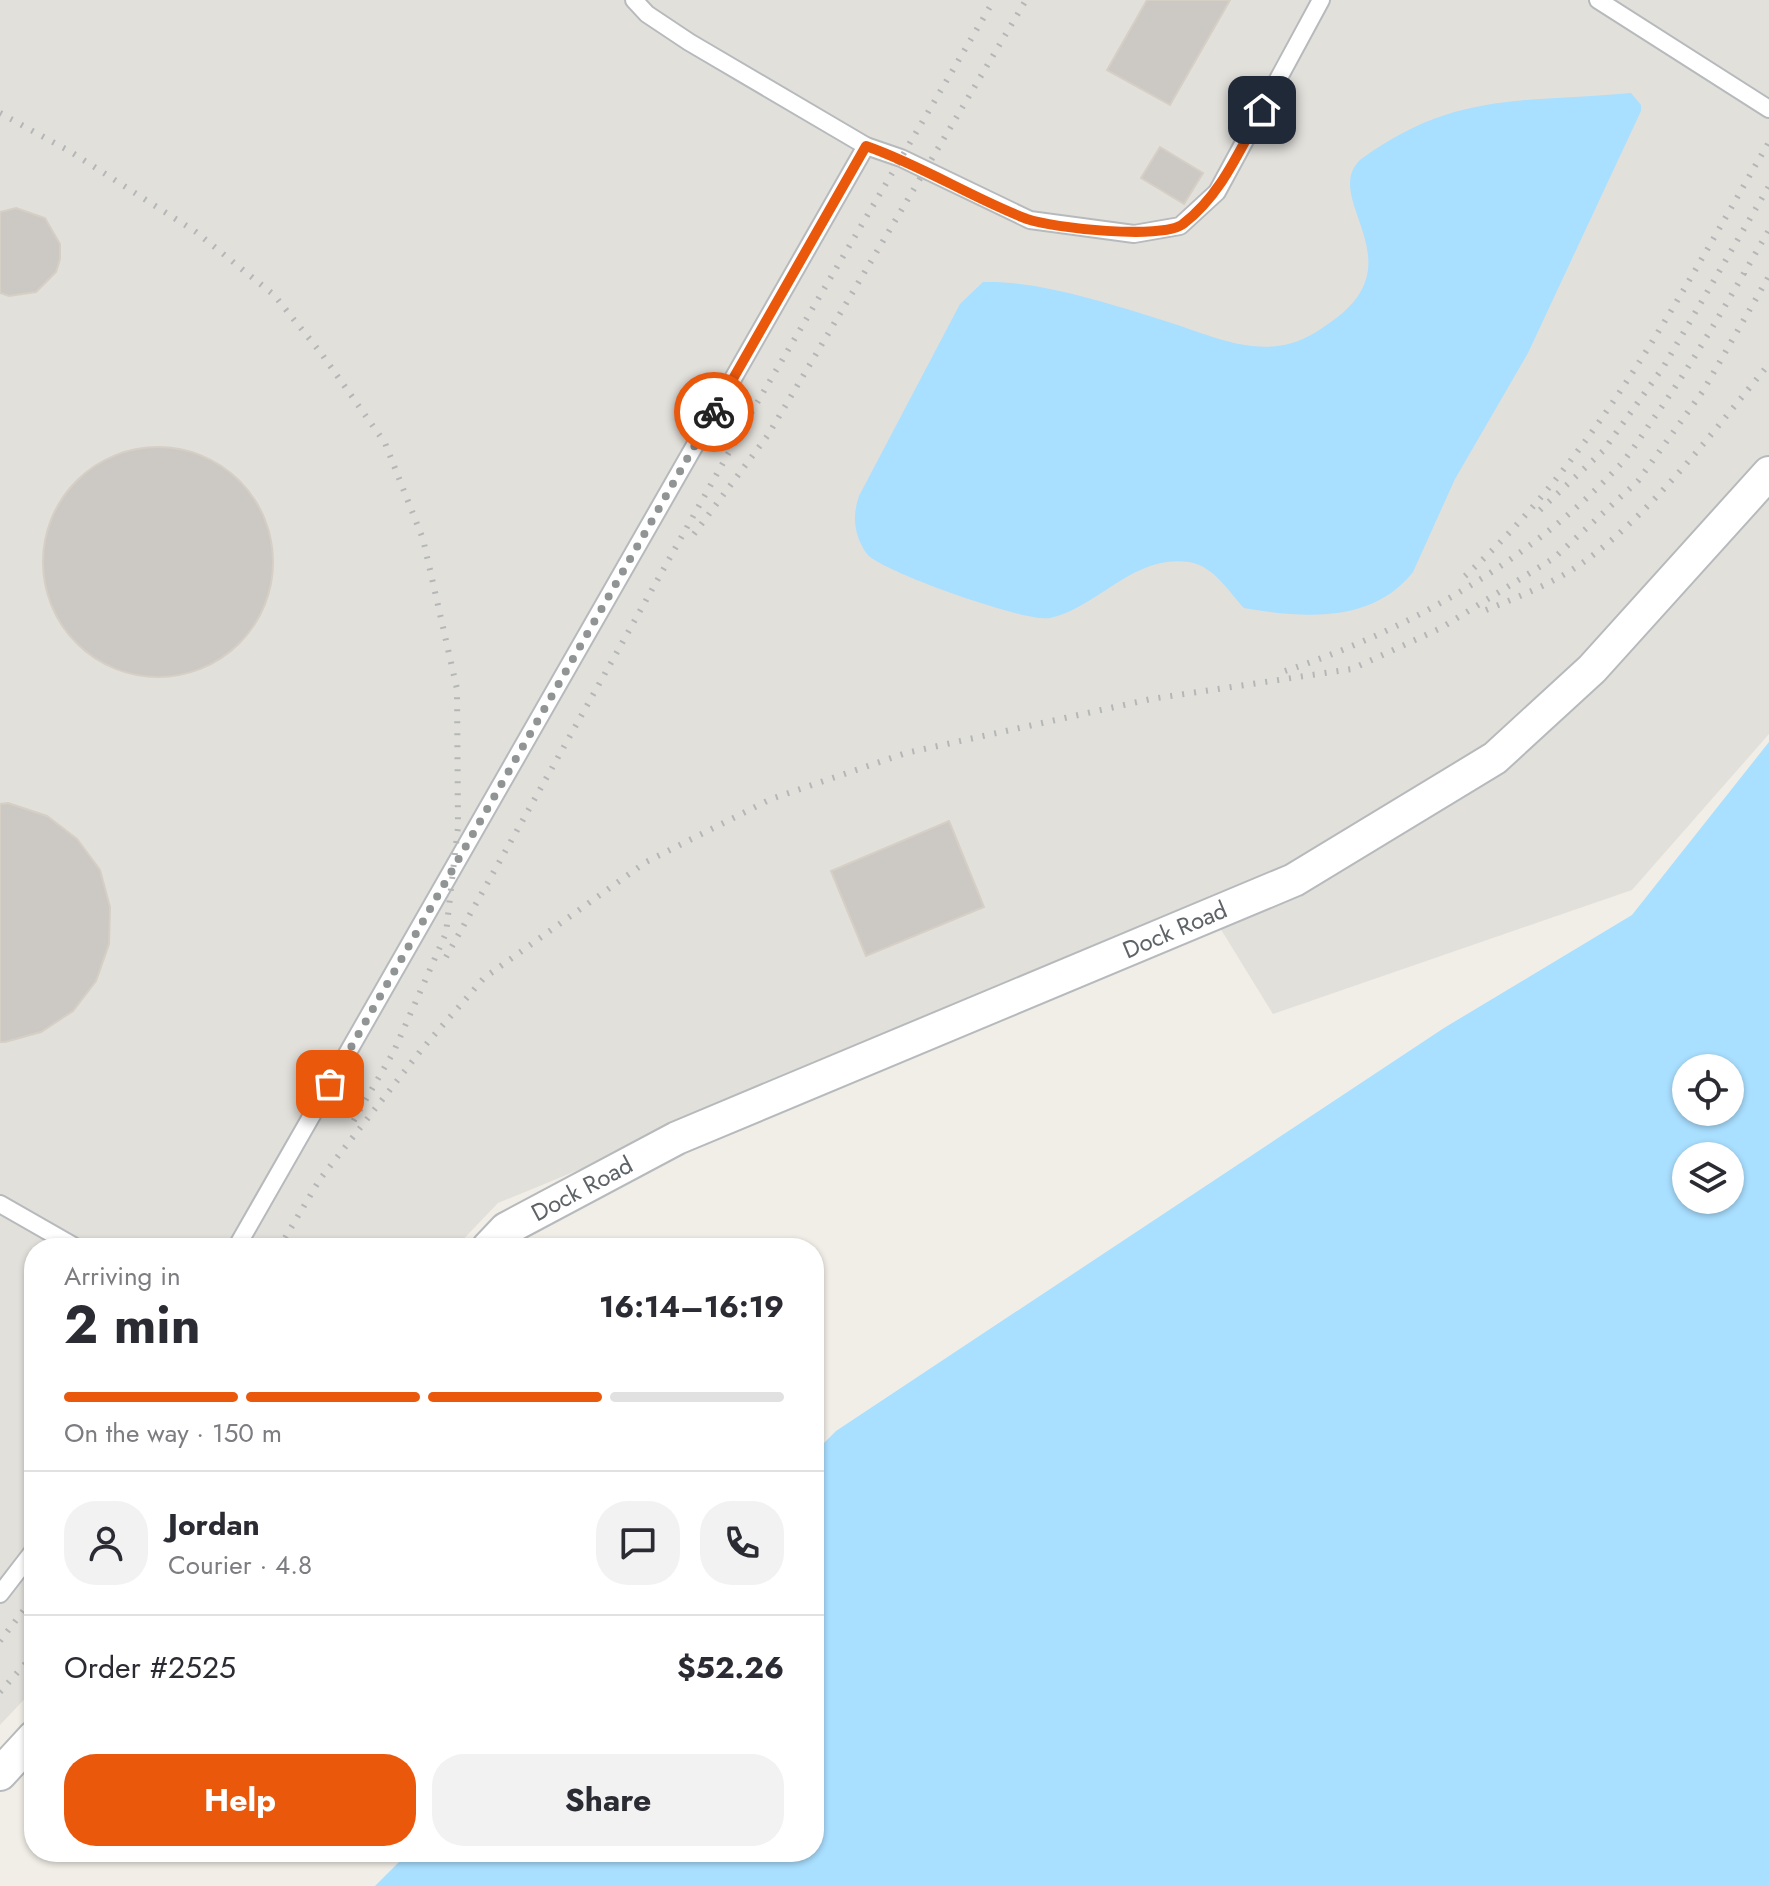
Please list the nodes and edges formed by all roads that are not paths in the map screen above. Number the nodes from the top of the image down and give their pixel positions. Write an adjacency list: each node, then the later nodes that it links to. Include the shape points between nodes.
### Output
1 (634, 0): 5 (lane, via 689,42)
2 (1321, 0): 5 (lane, via 1217,192 1180,226 1134,234 1030,220)
3 (1602, 1): 4 (lane)
4 (1769, 109)
5 (866, 146): 9 (lane)
6 (1769, 473): 10 (street, Dock Road, via 1592,669 1495,758 1294,880 677,1138)
7 (0, 1204): 8 (lane)
8 (60, 1238)
9 (242, 1238)
10 (497, 1238)
11 (24, 1563): 12 (lane)
12 (0, 1594)
13 (24, 1748): 14 (street)
14 (0, 1774)

